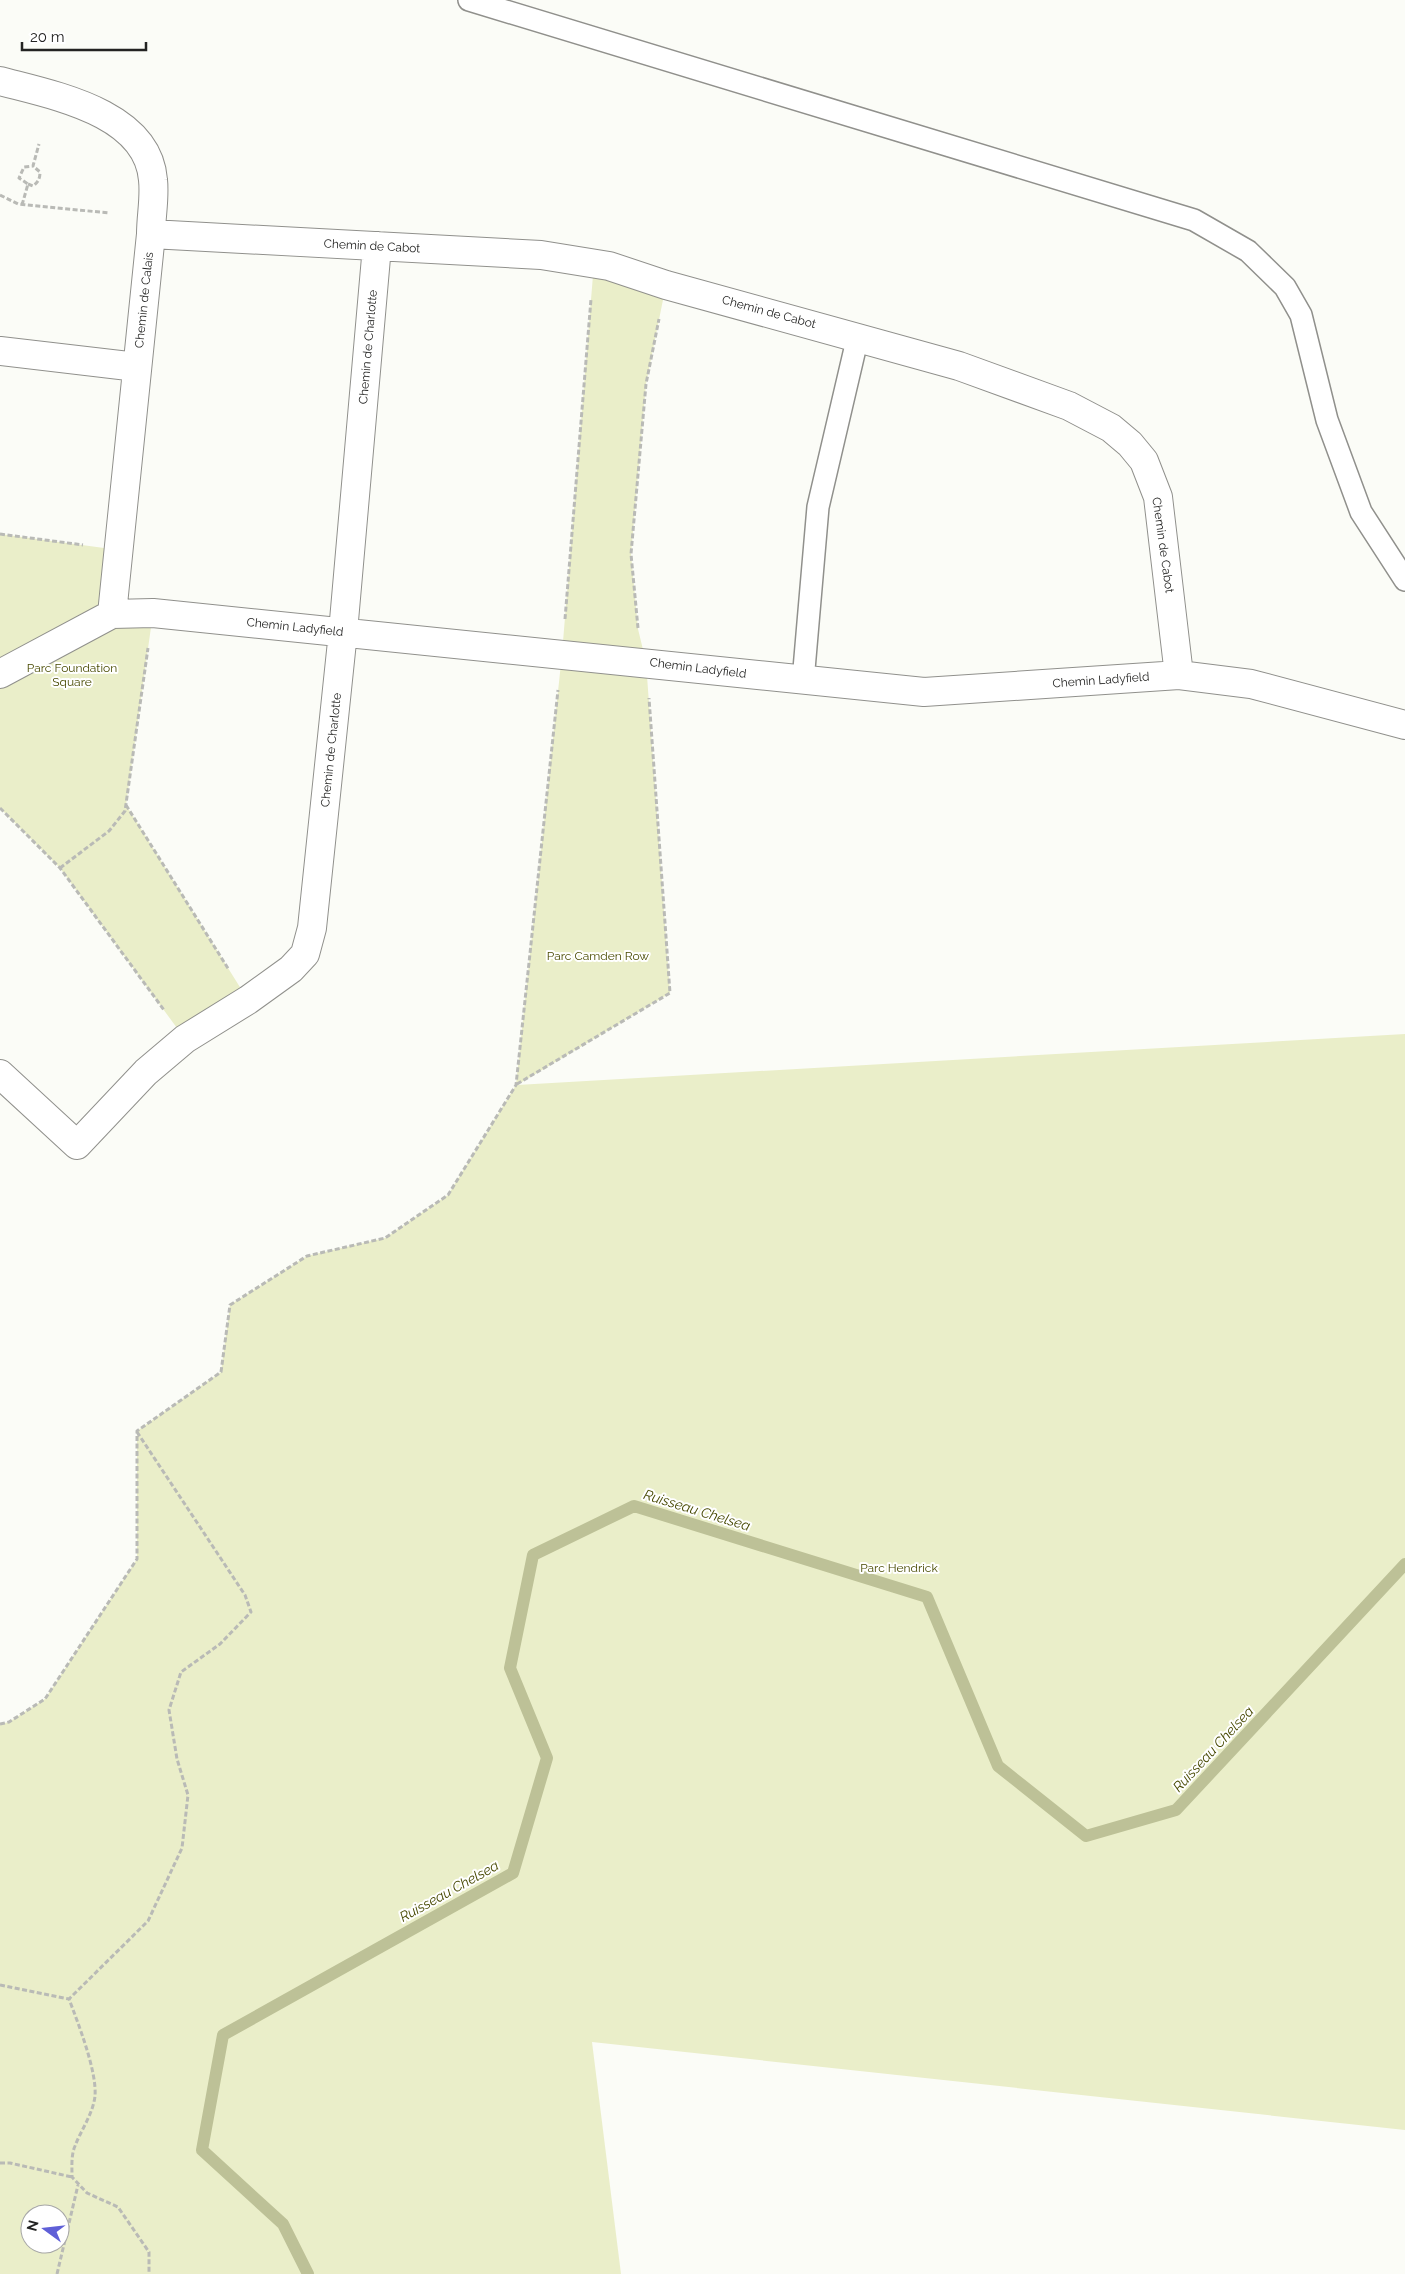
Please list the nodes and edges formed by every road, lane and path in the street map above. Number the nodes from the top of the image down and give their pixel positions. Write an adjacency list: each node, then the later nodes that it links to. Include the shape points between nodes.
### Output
1 (468, 0): 17 (lane, via 1194,220 1248,251 1285,287 1301,315 1327,420 1361,512)
2 (0, 80): 9 (street, Chemin de Calais, via 86,105 134,137 144,152 154,179)
3 (39, 144): 4 (path)
4 (33, 166): 5 (path, via 40,172 40,178 37,183); 5 (path, via 24,166 19,178)
5 (28, 184): 7 (path)
6 (0, 195): 7 (path)
7 (22, 205): 8 (path)
8 (109, 213)
9 (151, 234): 10 (street, Chemin de Cabot); 14 (street, Chemin de Calais)
10 (376, 246): 11 (street, Chemin de Cabot, via 541,255 609,266); 20 (street, Chemin de Charlotte)
11 (666, 285): 12 (street, Chemin de Cabot); 21 (path, via 646,384 631,554 638,629)
12 (858, 336): 23 (street, Chemin de Cabot, via 1024,388 1112,428 1130,444 1144,462 1158,497); 24 (lane, via 818,507)
13 (0, 351): 14 (street)
14 (137, 367): 19 (street, Chemin de Calais)
15 (0, 534): 16 (path)
16 (84, 545)
17 (1405, 580)
18 (153, 613): 19 (street, Chemin Ladyfield); 20 (street, Chemin Ladyfield); 26 (path)
19 (112, 614): 22 (street, Chemin Ladyfield)
20 (343, 632): 21 (street, Chemin Ladyfield); 29 (street, Chemin de Charlotte, via 312,928 301,959)
21 (646, 662): 24 (street, Chemin Ladyfield); 32 (path, via 670,993 516,1085 448,1195 385,1238 307,1256 230,1305 222,1372)
22 (0, 674)
23 (1179, 675): 24 (street, Chemin Ladyfield, via 924,692); 25 (street, Chemin Ladyfield, via 1251,684)
24 (803, 681)
25 (1405, 725)
26 (126, 805): 28 (path, via 109,831); 29 (path)
27 (0, 808): 28 (path)
28 (60, 868): 30 (path)
29 (248, 1000): 30 (street, Chemin de Charlotte)
30 (185, 1039): 31 (street, Chemin de Charlotte, via 146,1072 77,1146)
31 (0, 1074)
32 (137, 1431): 33 (path, via 137,1559 45,1699 9,1722); 35 (path, via 245,1595 251,1612 220,1644 181,1672 169,1710 177,1759 188,1795 182,1848 148,1920)
33 (0, 1724)
34 (0, 1985): 35 (path)
35 (69, 1999): 37 (path, via 90,2060 95,2095 88,2120 74,2148)
36 (0, 2163): 37 (path)
37 (72, 2177): 38 (path)
38 (78, 2184): 39 (path); 40 (path, via 86,2193 118,2207 149,2252)
39 (57, 2274)
40 (149, 2274)

